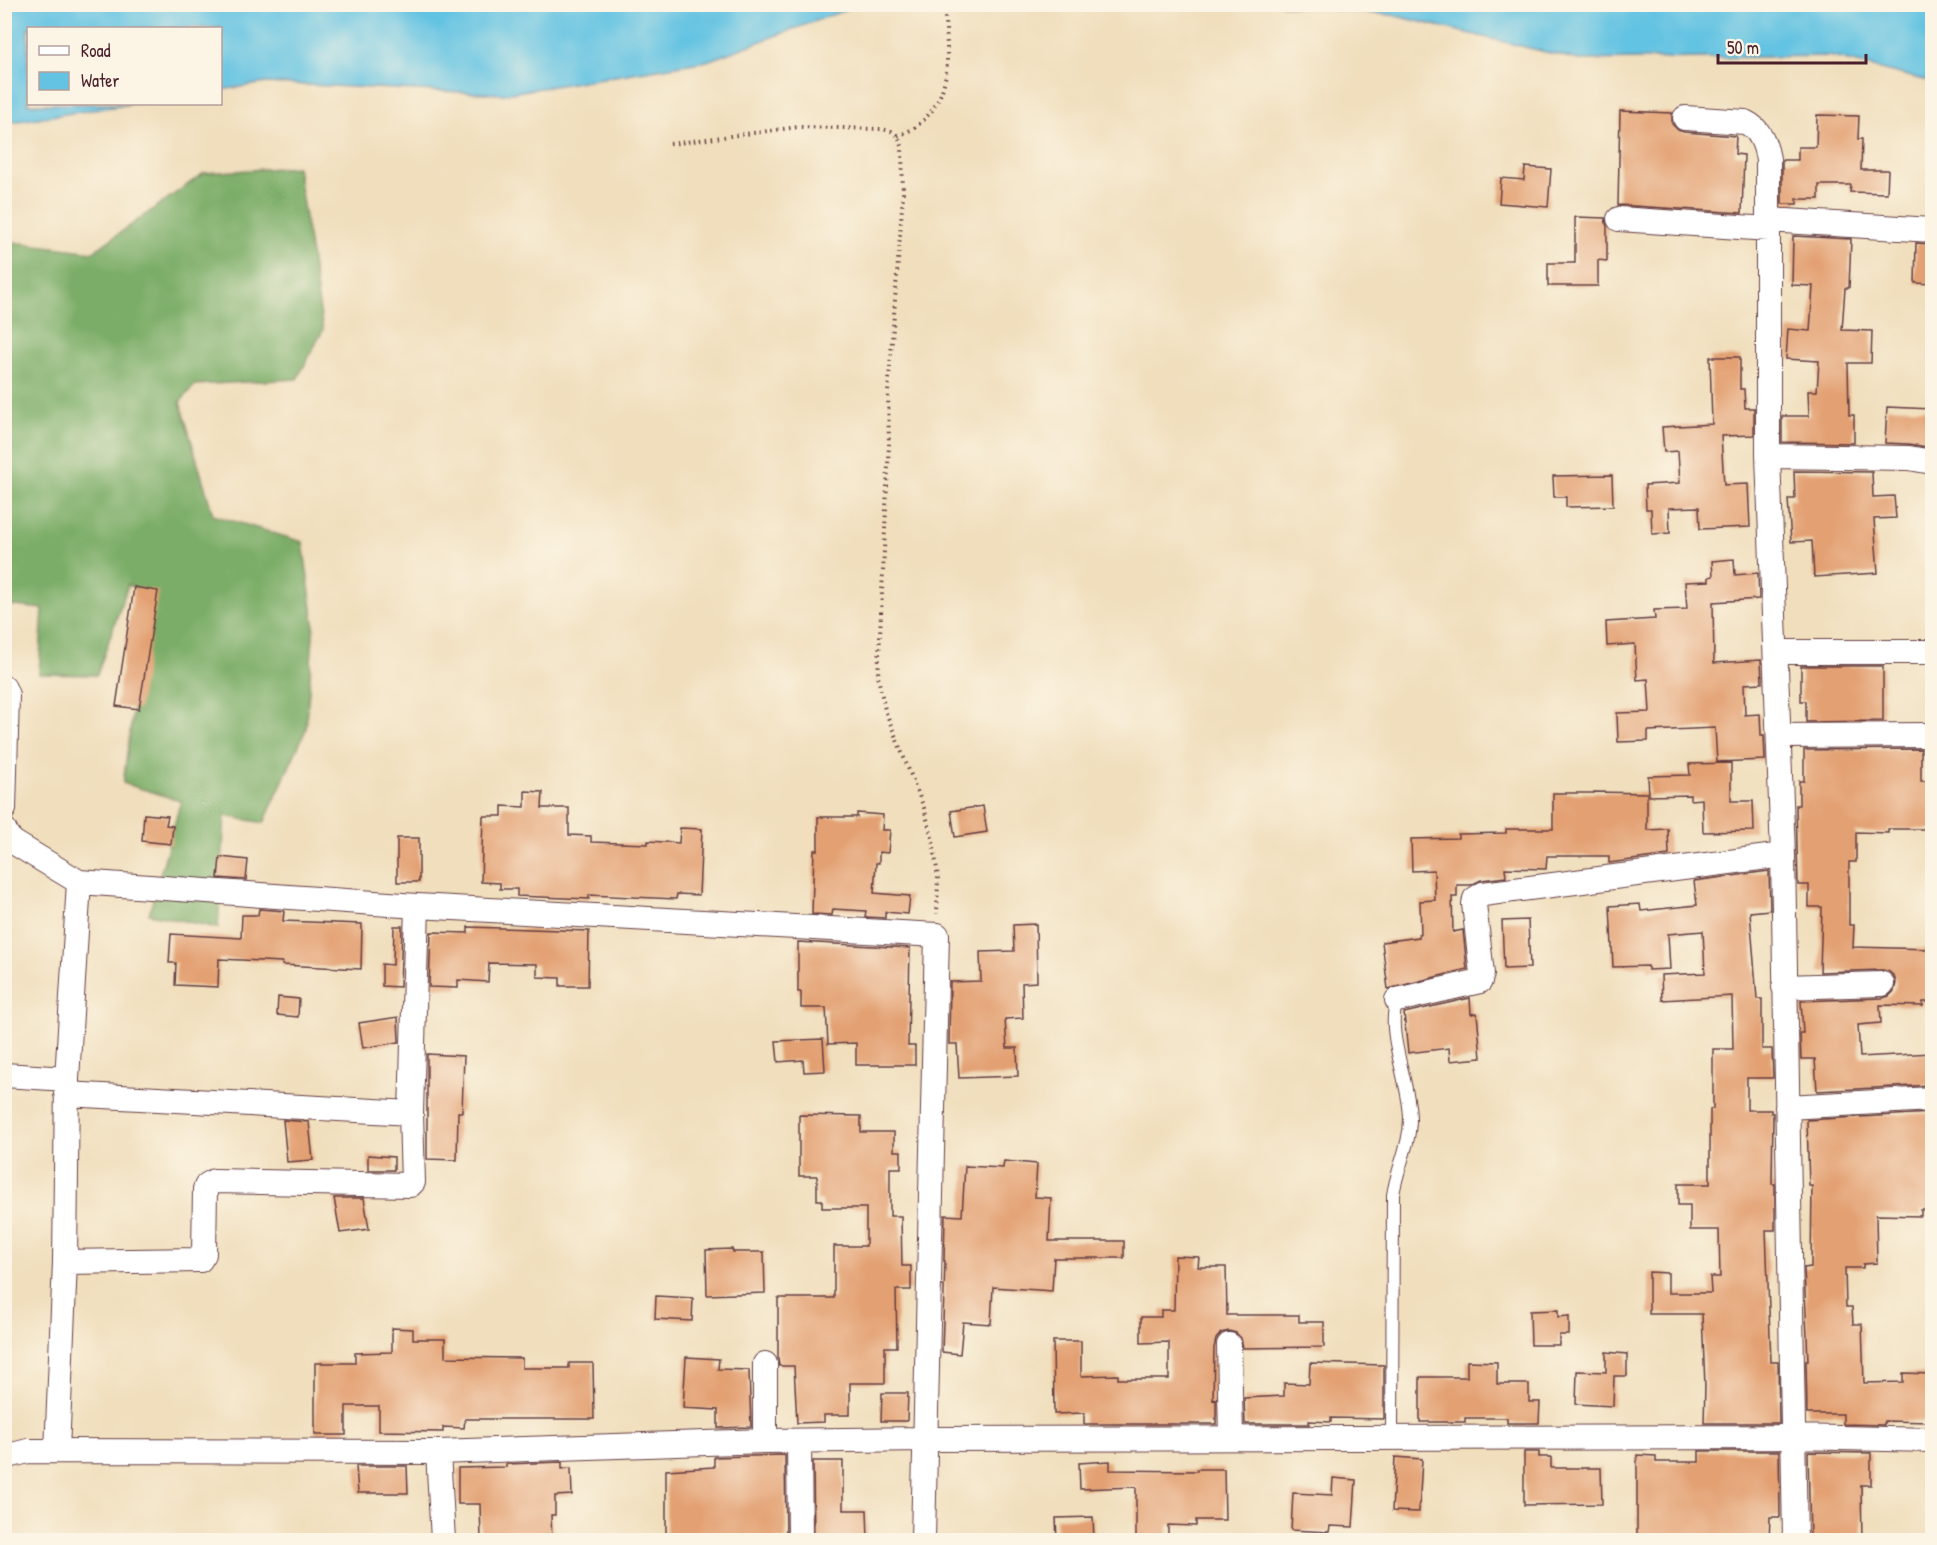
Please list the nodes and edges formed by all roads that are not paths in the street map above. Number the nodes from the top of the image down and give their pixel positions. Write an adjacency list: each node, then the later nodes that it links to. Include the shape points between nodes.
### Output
1 (1685, 118): 3 (street, via 1745,123 1758,131 1768,159)
2 (1619, 219): 3 (street)
3 (1769, 224): 4 (street); 5 (street)
4 (1932, 230)
5 (1768, 456): 6 (street, via 1908,458); 7 (street)
6 (1932, 462)
7 (1776, 652): 8 (street); 11 (street)
8 (1932, 652)
9 (4, 688): 12 (street, via 8,744)
10 (1932, 735): 11 (street)
11 (1779, 736): 14 (street)
12 (4, 809)
13 (4, 829): 15 (street, via 13,842)
14 (1783, 855): 18 (street); 19 (street, via 1483,894 1474,904 1480,981)
15 (79, 882): 16 (street); 21 (street)
16 (417, 906): 24 (street); 31 (street, via 937,935)
17 (1882, 984): 18 (street)
18 (1784, 987): 23 (street)
19 (1397, 1000): 30 (lane, via 1396,1034 1410,1116 1409,1140 1393,1195)
20 (4, 1076): 21 (street)
21 (67, 1087): 24 (street); 25 (street)
22 (1932, 1099): 23 (street)
23 (1787, 1107): 28 (street)
24 (411, 1113): 25 (street, via 410,1185 217,1180 205,1189 203,1259)
25 (65, 1262): 35 (street)
26 (1229, 1345): 29 (street)
27 (765, 1364): 33 (street)
28 (1793, 1437): 30 (street); 32 (street); 41 (street)
29 (1231, 1438): 30 (street); 31 (street)
30 (1392, 1438)
31 (926, 1439): 34 (street); 40 (street)
32 (1932, 1440)
33 (765, 1441): 34 (street); 36 (street)
34 (799, 1441): 39 (street)
35 (57, 1451): 36 (street); 37 (street, via 28,1451)
36 (438, 1452): 38 (street)
37 (4, 1457)
38 (443, 1540)
39 (800, 1540)
40 (923, 1540)
41 (1795, 1540)

